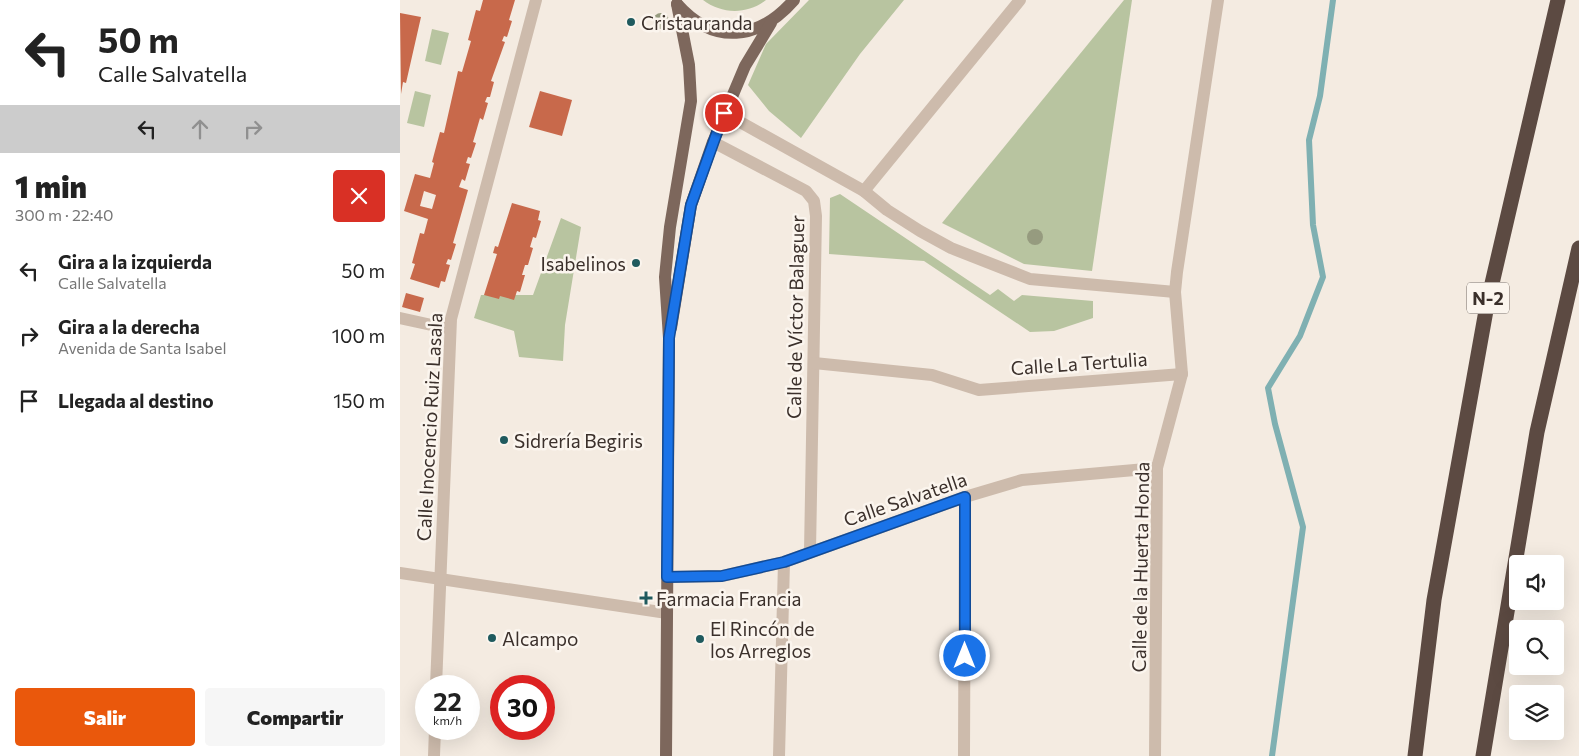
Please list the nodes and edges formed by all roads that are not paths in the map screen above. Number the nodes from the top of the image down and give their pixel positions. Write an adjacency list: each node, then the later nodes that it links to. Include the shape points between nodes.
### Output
1 (536, 0): 14 (street, Calle Inocencio Ruiz Lasala)
2 (794, 0): 7 (main road)
3 (1020, 0): 10 (street)
4 (1218, 0): 12 (street, Calle de la Huerta Honda)
5 (1558, 0): 33 (highway, N-2, via 1487,305 1434,600)
6 (676, 2): 7 (main road, via 688,16 714,30 744,32); 15 (main road, via 691,101 665,277)
7 (771, 23): 8 (main road, via 745,66)
8 (724, 113): 9 (main road); 10 (street)
9 (713, 142): 15 (main road, via 691,205); 16 (street, Calle de Víctor Balaguer, via 806,191 814,201)
10 (864, 191): 12 (street, via 886,210 951,248 1030,279)
11 (1579, 248): 34 (highway, via 1537,432)
12 (1175, 292): 17 (street, Calle de la Huerta Honda)
13 (400, 318): 14 (street)
14 (450, 329): 24 (street, Calle Inocencio Ruiz Lasala)
15 (669, 338): 23 (main road)
16 (814, 363): 17 (street, Calle La Tertulia, via 932,375 979,390); 20 (street, Calle de Víctor Balaguer)
17 (1182, 374): 18 (street, Calle de la Huerta Honda)
18 (1157, 468): 19 (street, Calle Salvatella, via 1022,480); 32 (street, Calle de la Huerta Honda)
19 (965, 497): 20 (street, Calle Salvatella); 31 (street)
20 (810, 551): 21 (street, Calle Salvatella)
21 (784, 562): 23 (street, Calle Salvatella, via 722,576); 30 (street)
22 (400, 573): 24 (street)
23 (667, 577): 25 (main road)
24 (440, 579): 25 (street); 26 (street, Calle Inocencio Ruiz Lasala)
25 (667, 613): 29 (main road)
26 (436, 675)
27 (435, 740): 28 (street)
28 (434, 756)
29 (666, 756)
30 (779, 756)
31 (964, 756)
32 (1155, 756)
33 (1415, 756)
34 (1483, 756)

